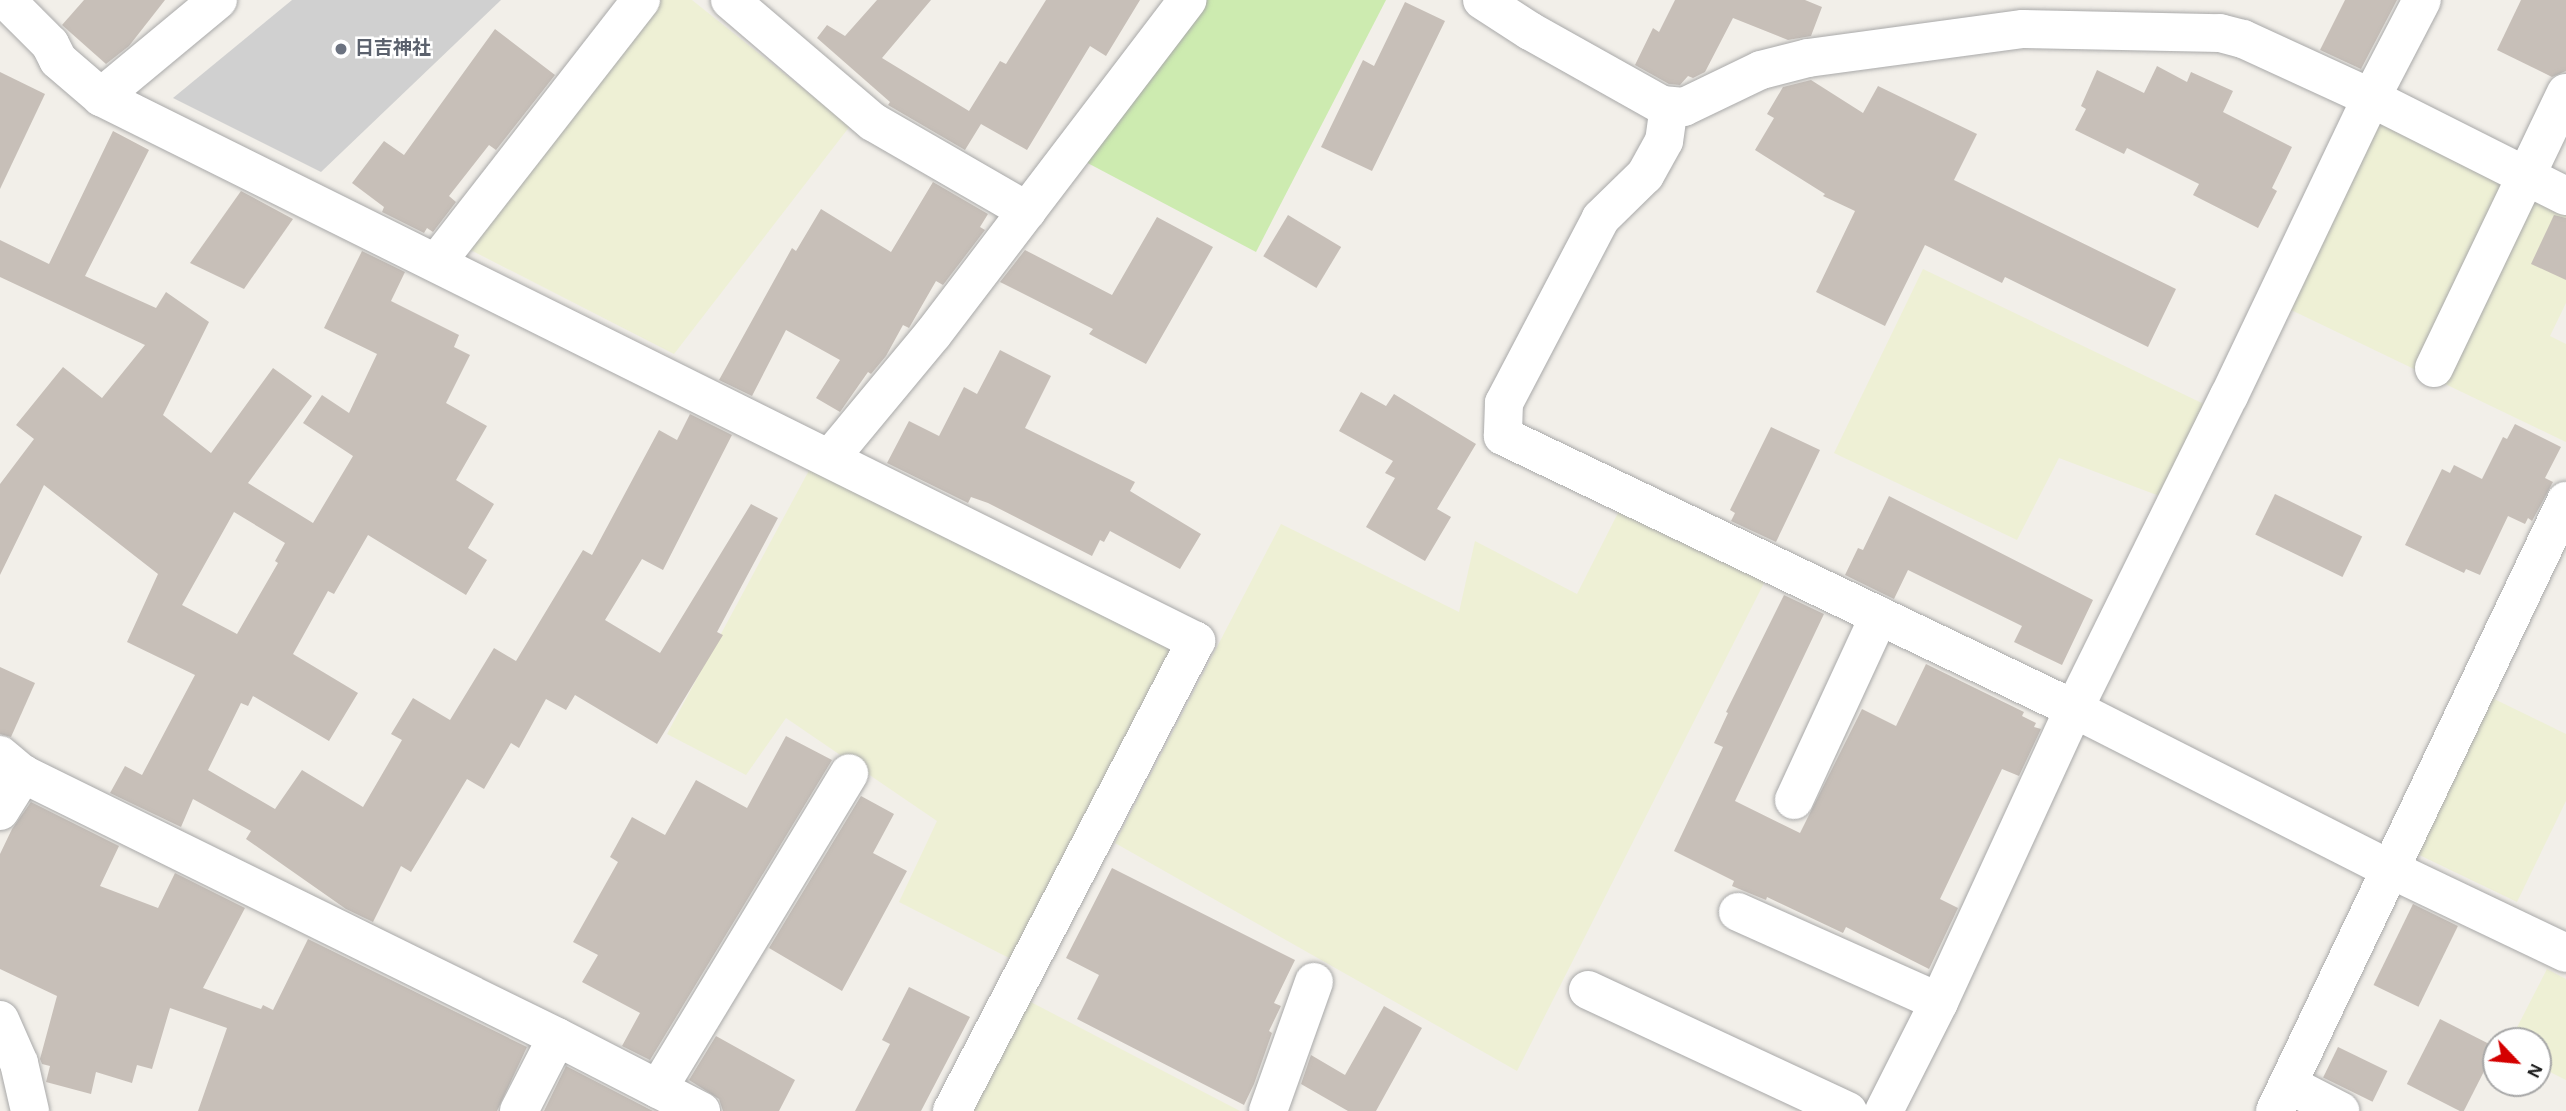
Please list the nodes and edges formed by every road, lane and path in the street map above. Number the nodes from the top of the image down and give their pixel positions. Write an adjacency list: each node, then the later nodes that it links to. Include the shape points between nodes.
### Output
1 (6, 0): 9 (street, via 50,44 58,60)
2 (218, 0): 9 (street)
3 (641, 0): 15 (street)
4 (730, 0): 14 (street, via 873,122)
5 (1188, 0): 14 (street)
6 (1482, 0): 11 (street, via 1595,69)
7 (2422, 0): 10 (street)
8 (2566, 93): 12 (street)
9 (101, 97): 15 (street)
10 (2371, 98): 11 (street, via 2243,39 2220,33 2022,29 1808,58 1761,71 1684,107); 12 (street); 20 (street)
11 (1669, 106): 19 (street, via 1664,141 1645,175 1601,218 1504,403 1503,436)
12 (2526, 176): 13 (street); 16 (street)
13 (2566, 195)
14 (1027, 211): 17 (street)
15 (437, 262): 17 (street)
16 (2434, 368)
17 (830, 458): 38 (street, via 1196,641)
18 (2566, 501): 25 (street)
19 (1880, 616): 20 (street); 23 (street)
20 (2074, 709): 25 (street); 30 (street)
21 (12, 764): 24 (street); 32 (street)
22 (849, 774): 33 (street)
23 (1794, 800)
24 (0, 811)
25 (2390, 869): 27 (street); 34 (street)
26 (1738, 912): 30 (street)
27 (2566, 953)
28 (1314, 982): 39 (street)
29 (1588, 989): 40 (street)
30 (1939, 1002): 41 (street)
31 (0, 1020): 35 (street, via 19,1063)
32 (557, 1037): 33 (street); 36 (street)
33 (659, 1089): 37 (street)
34 (2282, 1097): 42 (street)
35 (30, 1111)
36 (519, 1111)
37 (701, 1111)
38 (952, 1111)
39 (1269, 1111)
40 (1848, 1111)
41 (1884, 1111)
42 (2340, 1111)

